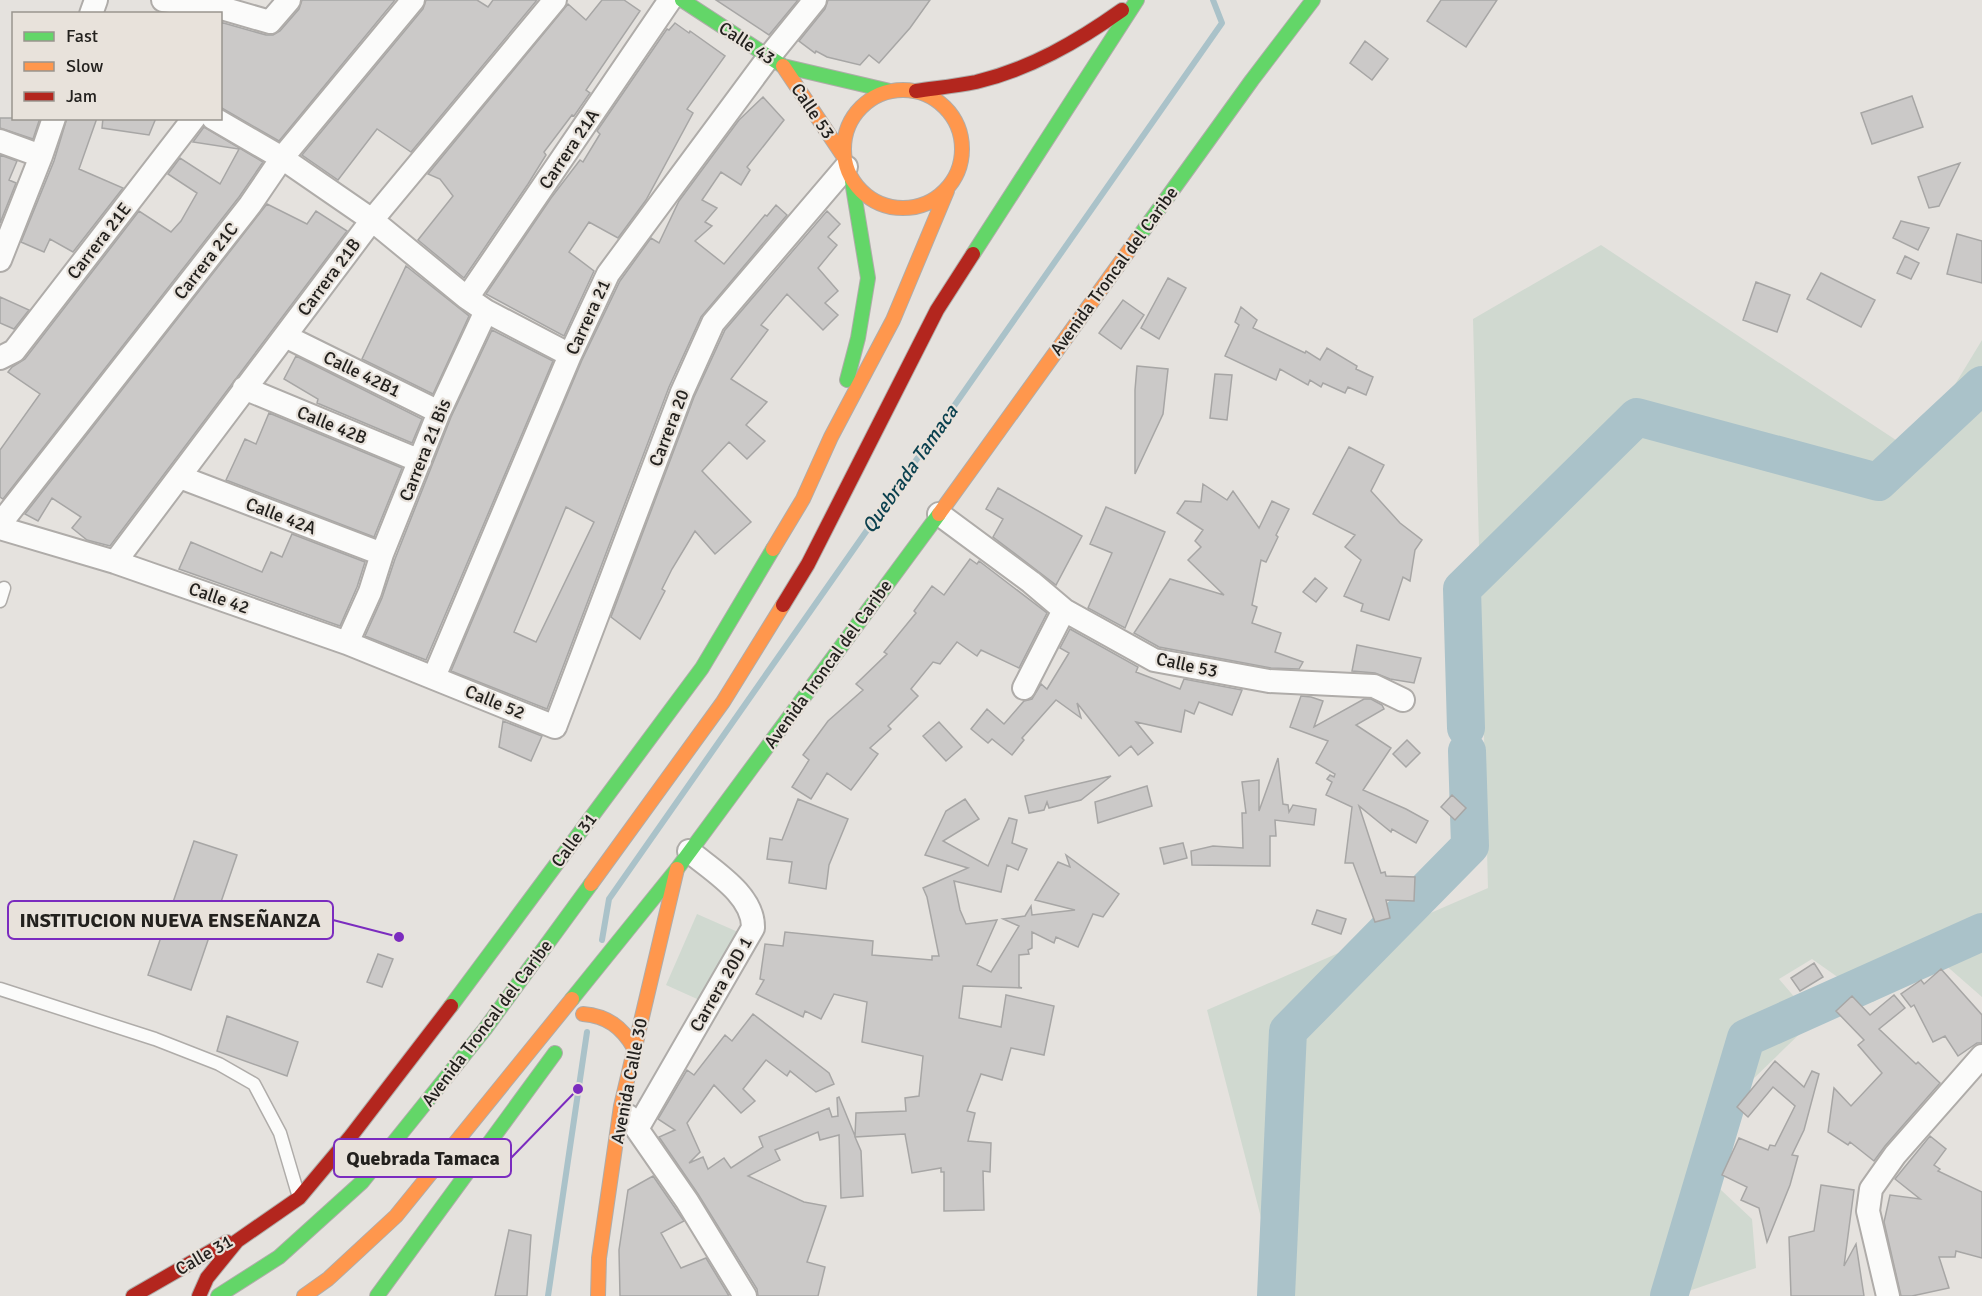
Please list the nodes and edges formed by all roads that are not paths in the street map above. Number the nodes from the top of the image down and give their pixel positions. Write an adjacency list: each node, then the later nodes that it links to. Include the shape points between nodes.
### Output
1 (163, 0): 2 (street, via 219,8 270,22)
2 (290, 0)
3 (412, 0): 18 (street, Carrera 21C)
4 (555, 0): 21 (street, Carrera 21B)
5 (670, 0): 23 (street, Carrera 21A)
6 (682, 0): 10 (main road, Calle 43)
7 (815, 0): 10 (street, Carrera 21)
8 (1137, 0): 12 (main road, via 1089,34 1035,62 976,81); 59 (main road, Avenida Troncal del Caribe, via 937,310 808,564 723,702 485,1029 362,1182 279,1257)
9 (1313, 0): 33 (main road, Avenida Troncal del Caribe)
10 (776, 62): 11 (main road, Calle 53); 19 (main road, Calle 53); 26 (street, Carrera 21, via 608,274)
11 (890, 91): 12 (main road); 19 (main road, via 873,97 849,123 844,140)
12 (916, 91): 20 (main road, via 944,105 960,132 961,163)
13 (53, 120): 17 (street)
14 (192, 120): 27 (street, Carrera 21E, via 14,351)
15 (216, 120): 18 (street)
16 (0, 141): 17 (street)
17 (41, 156): 22 (street)
18 (282, 158): 21 (street); 34 (street, Carrera 21C, via 250,205)
19 (847, 168): 20 (main road, via 864,195 897,209 915,208); 30 (main road, via 868,278 858,338); 44 (street, Carrera 20, via 714,322 678,403)
20 (946, 191): 30 (main road, via 893,320)
21 (372, 220): 23 (street); 25 (street, Carrera 21B)
22 (0, 260)
23 (467, 298): 24 (street)
24 (486, 311): 26 (street); 29 (street, Carrera 21 Bis)
25 (285, 336): 28 (street, Carrera 21B); 29 (street, Calle 42B1)
26 (570, 355): 41 (street, Carrera 21)
27 (0, 358)
28 (244, 388): 31 (street, Calle 42B); 32 (street, Carrera 21B)
29 (439, 412): 31 (street, Carrera 21 Bis)
30 (831, 436): 54 (main road, Calle 31, via 803,499 702,668 441,1019)
31 (420, 461): 35 (street, Carrera 21 Bis)
32 (180, 477): 35 (street, Calle 42A); 36 (street, Carrera 21B)
33 (939, 514): 39 (street, Calle 53); 45 (main road, Avenida Troncal del Caribe)
34 (0, 526): 36 (street, Calle 42)
35 (382, 554): 40 (street, Carrera 21 Bis)
36 (115, 562): 40 (street, Calle 42)
37 (4, 588): 38 (lane)
38 (0, 601)
39 (1064, 610): 42 (street); 43 (street, Calle 53, via 1154,660 1269,681 1374,686)
40 (347, 643): 41 (street, Calle 42)
41 (435, 677): 44 (street, Calle 52)
42 (1024, 688)
43 (1403, 700)
44 (555, 727)
45 (683, 860): 46 (main road); 50 (main road, Avenida Calle 30); 53 (street, Carrera 20D 1, via 733,888 750,909 753,928); 60 (main road, Avenida Troncal del Caribe, via 396,1216)
46 (602, 985)
47 (0, 989): 54 (lane, via 155,1039 254,1084 280,1132)
48 (582, 1014): 50 (main road, via 596,1015 620,1026)
49 (562, 1043): 56 (main road)
50 (634, 1048): 52 (main road, Avenida Calle 30)
51 (1982, 1056): 63 (street, via 1895,1155 1871,1189 1868,1211)
52 (621, 1106): 53 (street); 61 (main road, Avenida Calle 30, via 599,1258)
53 (637, 1129): 62 (street)
54 (299, 1198): 55 (main road, Calle 31)
55 (275, 1214): 57 (main road, Calle 31); 58 (main road, Calle 31, via 237,1241 207,1278)
56 (378, 1295)
57 (133, 1296)
58 (199, 1296)
59 (218, 1296)
60 (304, 1296)
61 (598, 1296)
62 (745, 1296)
63 (1888, 1296)

